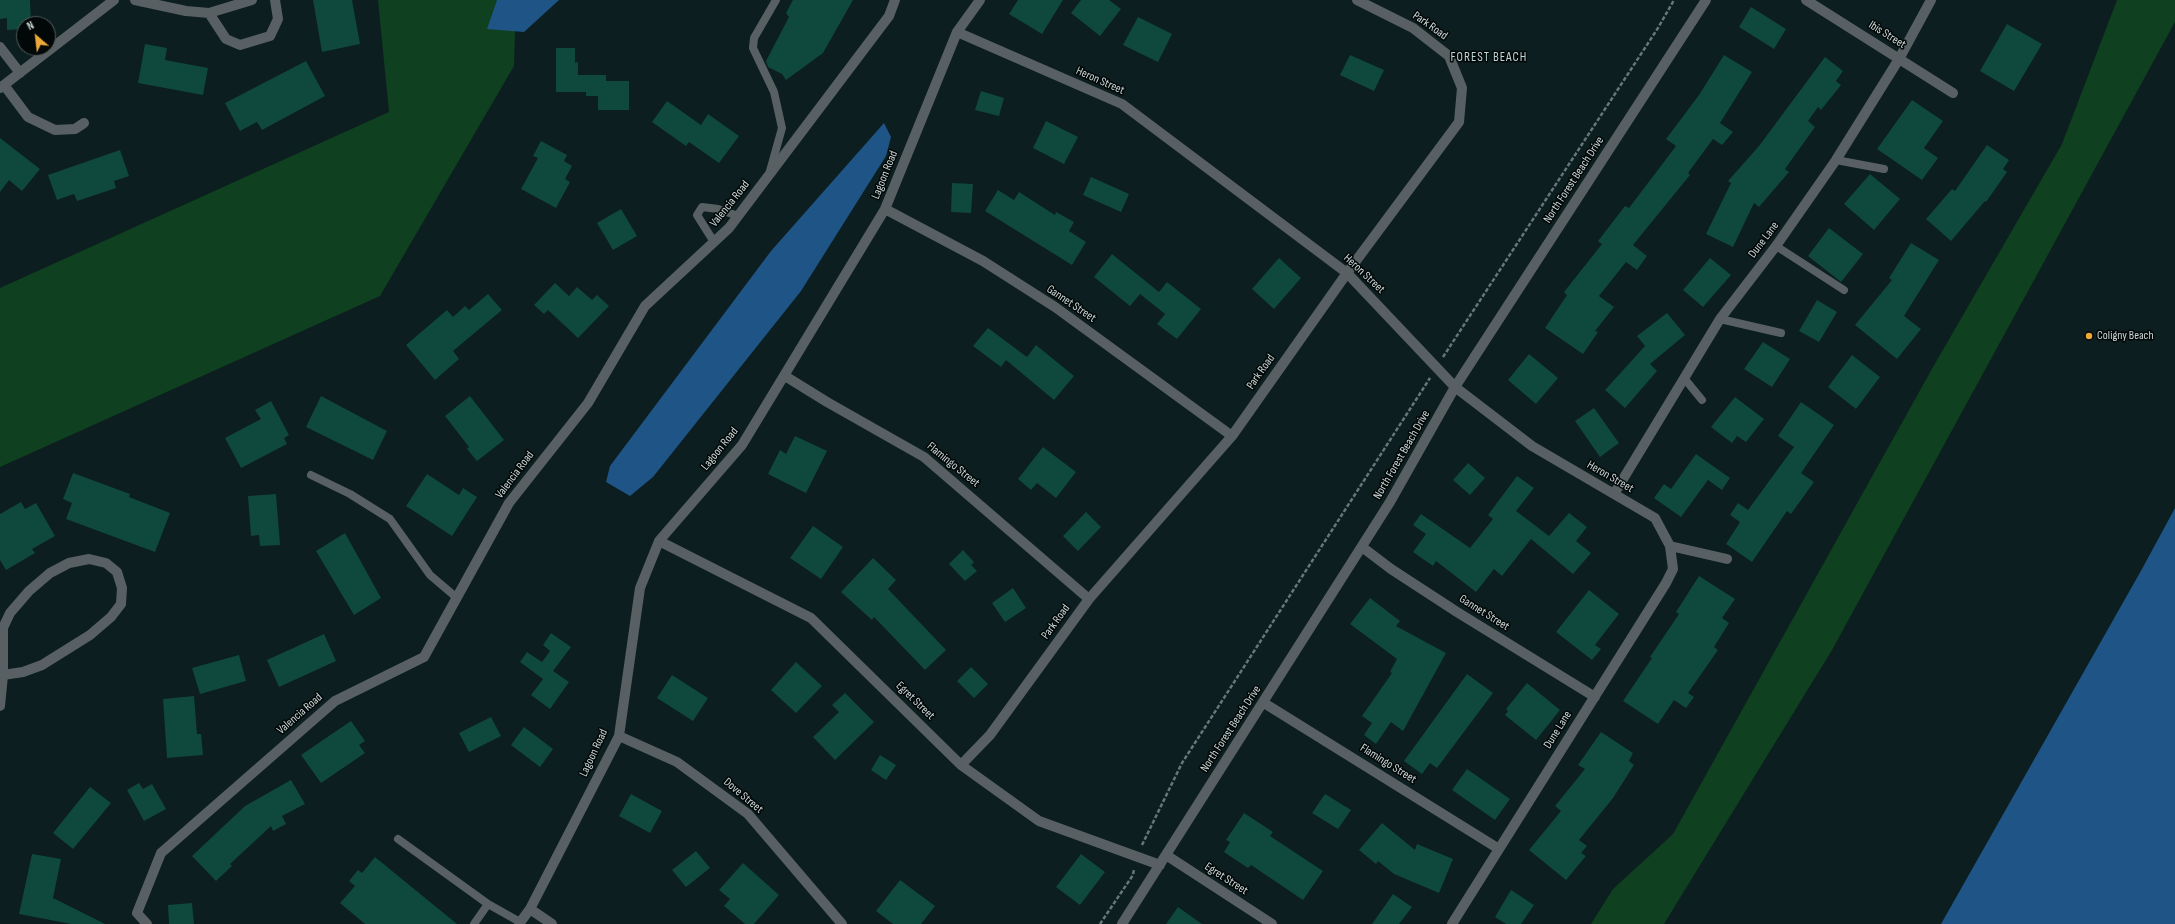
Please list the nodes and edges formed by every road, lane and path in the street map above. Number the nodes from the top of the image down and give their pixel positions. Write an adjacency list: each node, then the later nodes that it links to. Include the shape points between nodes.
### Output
1 (114, 0): 17 (street)
2 (136, 0): 13 (street, via 186,11)
3 (252, 0): 13 (street)
4 (275, 0): 13 (street, via 278,19 270,36 240,46 226,39)
5 (776, 0): 23 (lane, via 754,38 753,48 774,92 782,128)
6 (895, 0): 23 (street, Valencia Road, via 889,16)
7 (980, 0): 14 (street, Lagoon Road)
8 (1357, 0): 28 (street, Park Road, via 1412,28 1449,56 1462,88 1459,122)
9 (1674, 0): 32 (path)
10 (1706, 0): 35 (street, North Forest Beach Drive)
11 (1806, 0): 16 (street, Ibis Street)
12 (1931, 0): 16 (street, Dune Lane)
13 (209, 13)
14 (957, 32): 24 (street, Lagoon Road); 28 (street, Heron Street, via 1122,104)
15 (0, 47): 17 (street)
16 (1900, 59): 19 (street, Ibis Street); 21 (street, Dune Lane)
17 (20, 73): 18 (street)
18 (2, 87): 20 (street, via 28,117 55,130 75,129)
19 (1953, 93)
20 (84, 123)
21 (1836, 160): 22 (lane); 27 (street, Dune Lane)
22 (1884, 169)
23 (768, 176): 25 (street, Valencia Road)
24 (885, 209): 33 (street, Lagoon Road); 37 (street, Gannet Street, via 983,261 1055,307)
25 (738, 216): 26 (street, Valencia Road); 26 (lane, via 702,207 697,215)
26 (714, 242): 44 (street, Valencia Road, via 645,306 588,403 509,503)
27 (1776, 246): 29 (lane); 30 (street, Dune Lane)
28 (1347, 273): 32 (street, Heron Street); 37 (street, Park Road)
29 (1844, 290)
30 (1720, 319): 31 (lane); 34 (street, Dune Lane)
31 (1781, 333)
32 (1437, 367): 35 (street, Heron Street); 54 (path, via 1182,764)
33 (785, 376): 40 (street, Lagoon Road, via 742,445); 45 (street, Flamingo Street, via 924,457)
34 (1684, 378): 36 (lane); 39 (street, Dune Lane)
35 (1455, 386): 39 (street, Heron Street, via 1532,446); 42 (street, North Forest Beach Drive)
36 (1702, 400)
37 (1232, 436): 45 (street, Park Road)
38 (311, 475): 44 (lane, via 350,494 390,519 430,575)
39 (1614, 494): 41 (street, Heron Street, via 1655,518)
40 (659, 541): 50 (street, Lagoon Road, via 640,588); 51 (street, Egret Street, via 811,618)
41 (1670, 546): 43 (street); 47 (street, Dune Lane, via 1673,569 1666,583)
42 (1362, 547): 47 (street, Gannet Street, via 1458,612); 48 (street, North Forest Beach Drive)
43 (1727, 559)
44 (457, 598): 60 (street, Valencia Road, via 424,657 335,701 161,853 137,914)
45 (1089, 599): 51 (street, Park Road, via 990,734)
46 (3, 675): 46 (street, via 3,628 10,613 29,591 50,573 69,563 89,559 106,563 117,572 122,588 121,604 111,617 90,635 42,665 23,672); 49 (street)
47 (1595, 696): 53 (street, Dune Lane)
48 (1264, 703): 53 (street, Flamingo Street); 55 (street, North Forest Beach Drive)
49 (0, 706)
50 (619, 736): 58 (street, Lagoon Road); 63 (street, Dove Street, via 677,762 748,814)
51 (961, 765): 54 (street, Egret Street, via 1038,821)
52 (398, 839): 57 (lane)
53 (1498, 849): 67 (street, Dune Lane)
54 (1137, 855): 56 (street, Egret Street); 64 (path, via 1133,876)
55 (1166, 855): 56 (street, North Forest Beach Drive); 66 (street, Egret Street)
56 (1160, 865): 65 (street, North Forest Beach Drive)
57 (488, 904): 59 (lane); 61 (lane)
58 (530, 909): 59 (street, Lagoon Road); 62 (street)
59 (520, 923)
60 (147, 924)
61 (474, 924)
62 (552, 924)
63 (842, 924)
64 (1100, 924)
65 (1122, 924)
66 (1272, 924)
67 (1452, 924)

